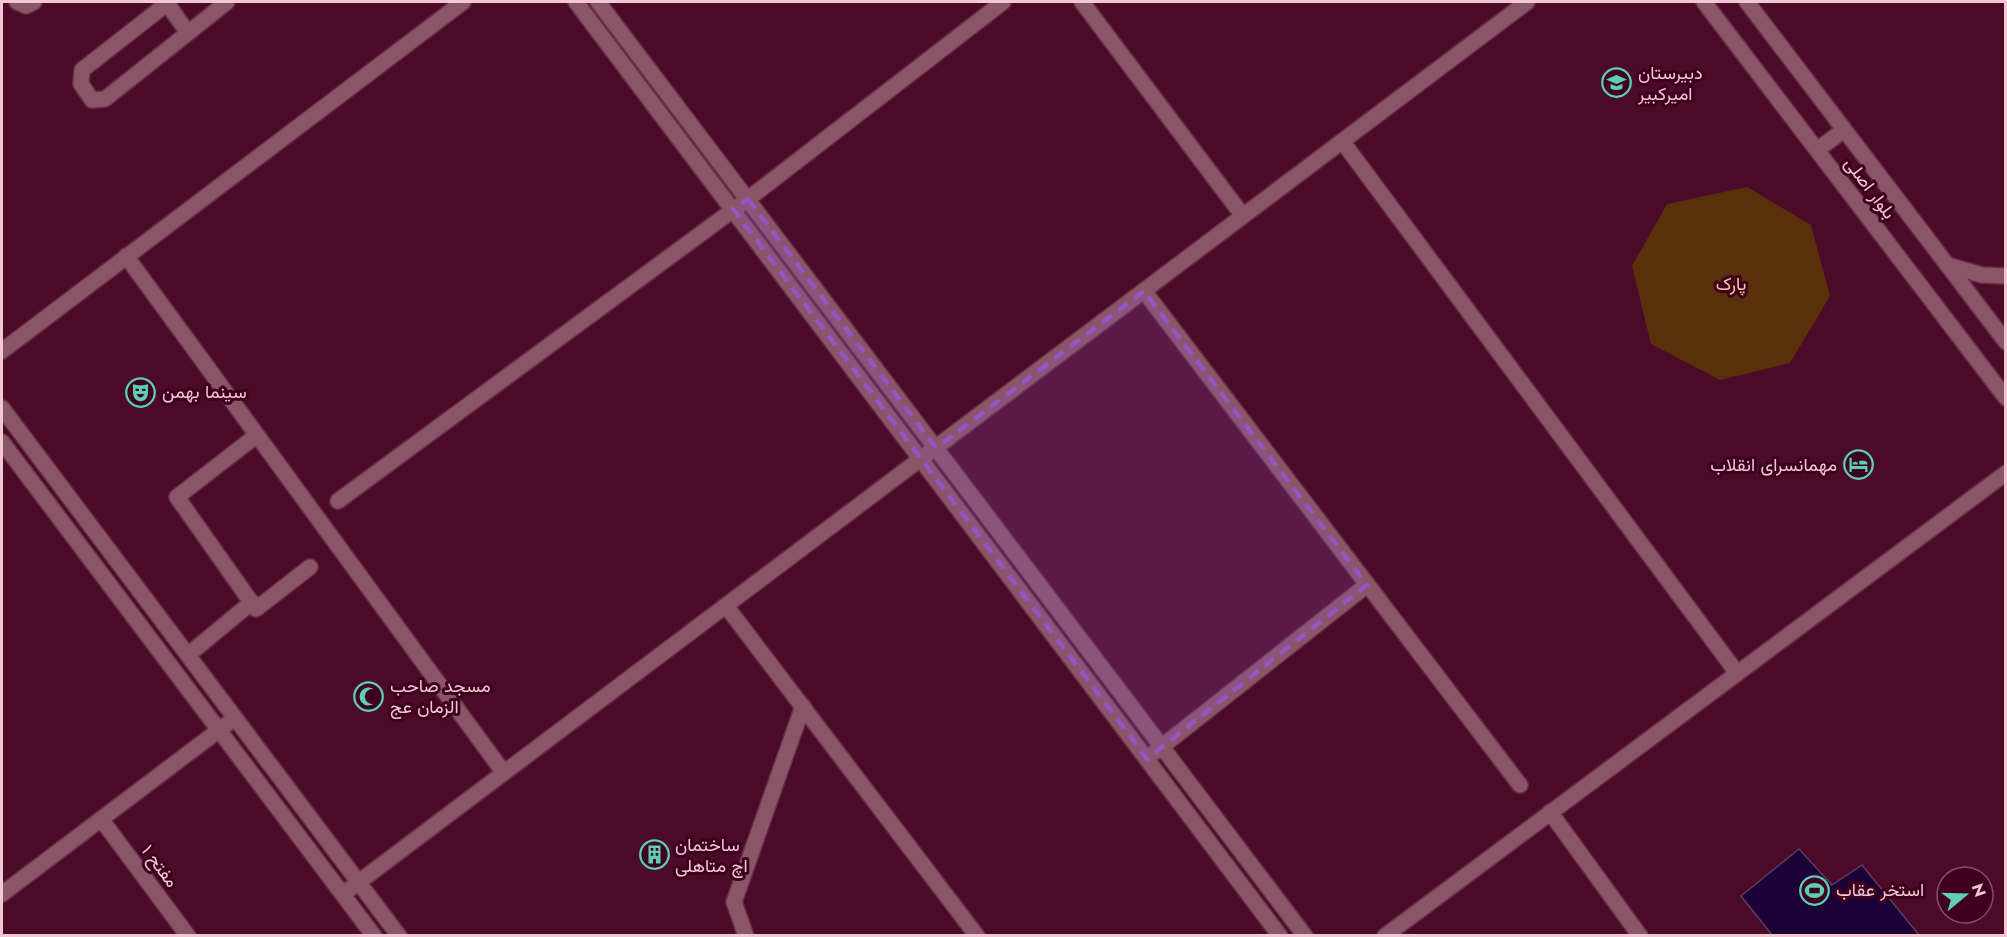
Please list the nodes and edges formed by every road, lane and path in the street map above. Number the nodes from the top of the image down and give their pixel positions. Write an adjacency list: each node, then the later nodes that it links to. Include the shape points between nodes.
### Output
1 (17, 2): 2 (street, via 26,6)
2 (34, 2)
3 (168, 2): 13 (street); 13 (street, via 85,68 79,78 83,90 92,100 105,99)
4 (227, 2): 13 (street)
5 (463, 2): 20 (street)
6 (576, 2): 18 (street)
7 (598, 2): 17 (street)
8 (1003, 2): 17 (street)
9 (1082, 2): 19 (street)
10 (1527, 2): 15 (street)
11 (1704, 2): 16 (street, بلوار اصلی)
12 (1747, 2): 14 (street, بلوار اصلی)
13 (188, 33)
14 (1844, 130): 16 (street); 21 (street, بلوار اصلی)
15 (1342, 141): 19 (street); 39 (street)
16 (1817, 150): 26 (street, بلوار اصلی)
17 (748, 199): 18 (street); 30 (street)
18 (733, 209): 31 (street); 33 (street)
19 (1243, 216): 23 (street)
20 (126, 256): 25 (street); 28 (street)
21 (1947, 265): 22 (street, via 1982,275); 24 (street, بلوار اصلی)
22 (2006, 276)
23 (1144, 291): 30 (street); 35 (street)
24 (2006, 342)
25 (2, 351)
26 (2006, 398)
27 (2, 408): 38 (street)
28 (257, 435): 36 (street, via 177,497); 45 (street)
29 (2, 442): 42 (street)
30 (936, 448): 31 (street); 43 (street)
31 (921, 459): 37 (street); 44 (street)
32 (2006, 473): 39 (street)
33 (338, 501)
34 (310, 567): 36 (street, via 256,609)
35 (1367, 585): 43 (street); 46 (street)
36 (252, 602): 38 (street)
37 (726, 606): 40 (street); 45 (street)
38 (188, 655): 41 (street)
39 (1737, 673): 47 (street)
40 (803, 706): 55 (street, via 734,902); 56 (street)
41 (236, 718): 42 (street); 49 (street)
42 (219, 730): 48 (street); 51 (street)
43 (1162, 747): 44 (street); 58 (street)
44 (1147, 759): 57 (street)
45 (504, 774): 49 (street)
46 (1520, 785)
47 (1550, 812): 59 (street); 60 (street)
48 (101, 819): 50 (street); 52 (street, مفتح ۱)
49 (359, 882): 51 (street); 54 (street)
50 (2, 894)
51 (343, 894): 53 (street)
52 (188, 936)
53 (374, 936)
54 (399, 936)
55 (746, 936)
56 (977, 936)
57 (1280, 936)
58 (1305, 936)
59 (1385, 936)
60 (1641, 936)

